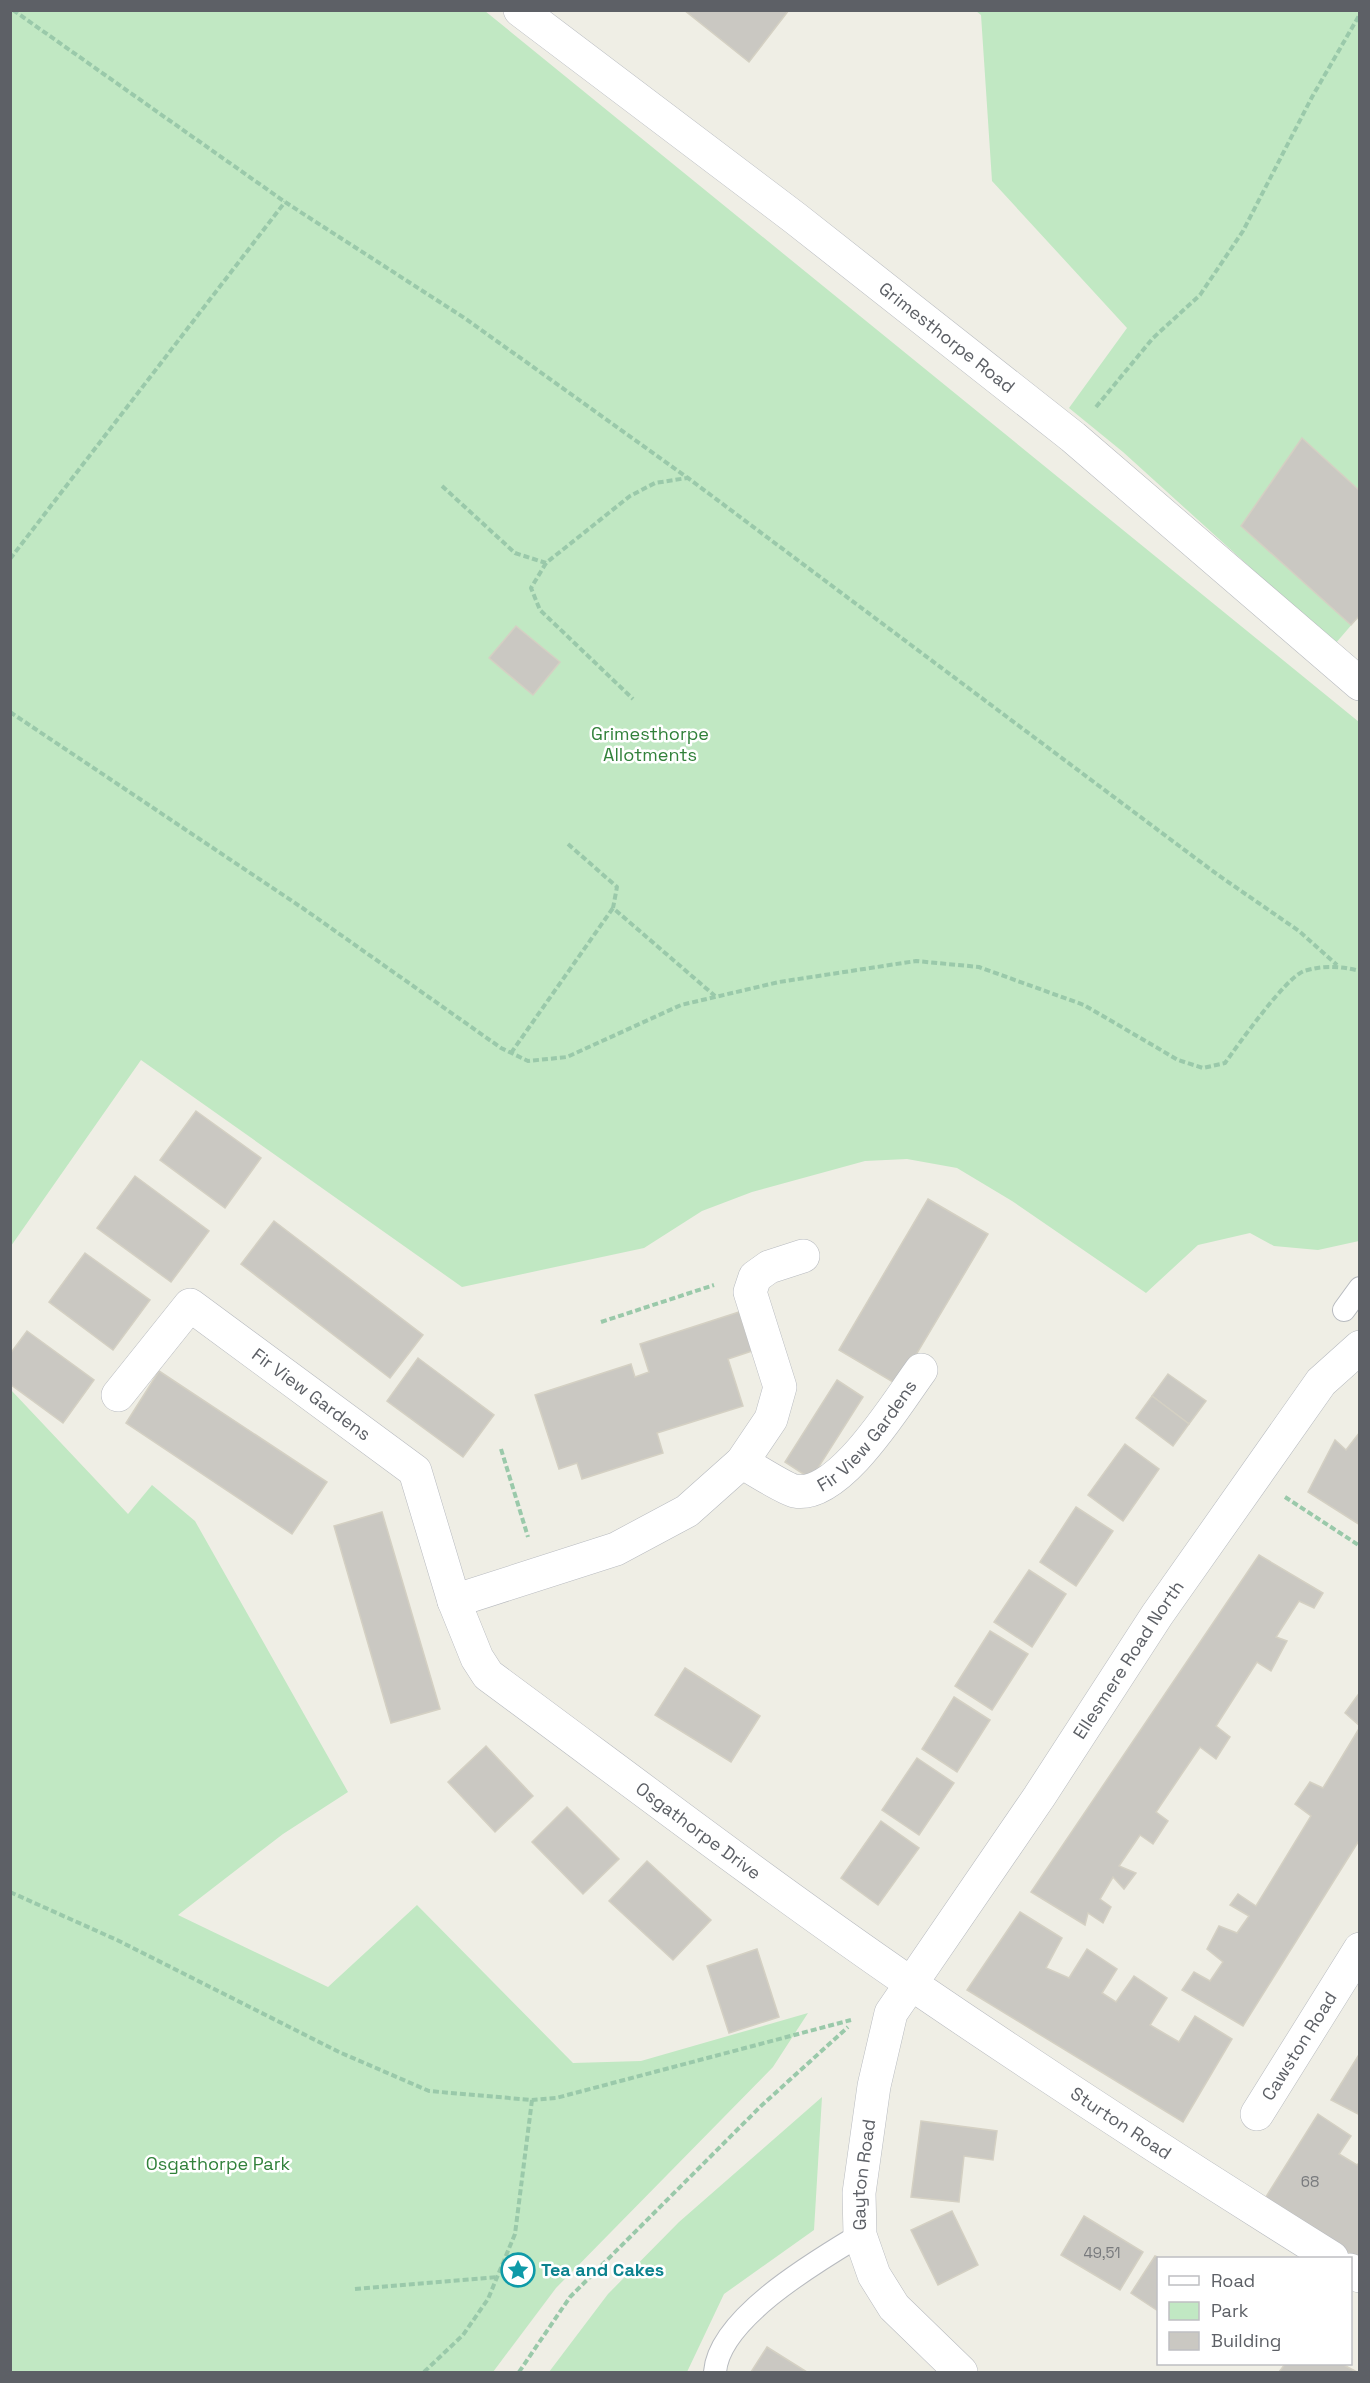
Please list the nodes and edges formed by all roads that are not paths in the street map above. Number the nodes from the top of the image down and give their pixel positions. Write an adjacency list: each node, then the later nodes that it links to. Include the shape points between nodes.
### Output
1 (520, 10): 2 (street, Grimesthorpe Road, via 795,218 1073,437)
2 (1359, 684)
3 (803, 1256): 9 (street, via 769,1267 755,1277 750,1292 780,1387 771,1419)
4 (1359, 1288): 5 (lane)
5 (1344, 1310)
6 (1359, 1347): 13 (street, Ellesmere Road North, via 1321,1382 1157,1615)
7 (921, 1370): 9 (street, Fir View Gardens, via 861,1452 835,1478 816,1489 795,1491)
8 (118, 1395): 10 (street, Fir View Gardens, via 190,1305 415,1471)
9 (742, 1462): 10 (street, via 687,1511 616,1549)
10 (454, 1601): 11 (street, Fir View Gardens)
11 (488, 1675): 13 (street, Osgathorpe Drive)
12 (1359, 1949): 14 (street, Cawston Road)
13 (912, 1984): 15 (street, Gayton Road, via 891,2013 874,2086 859,2193); 16 (street, Sturton Road)
14 (1257, 2114)
15 (860, 2235): 17 (lane, via 804,2268 730,2333); 18 (street, Gayton Road, via 874,2274 894,2307)
16 (1329, 2257)
17 (716, 2373)
18 (962, 2373)

